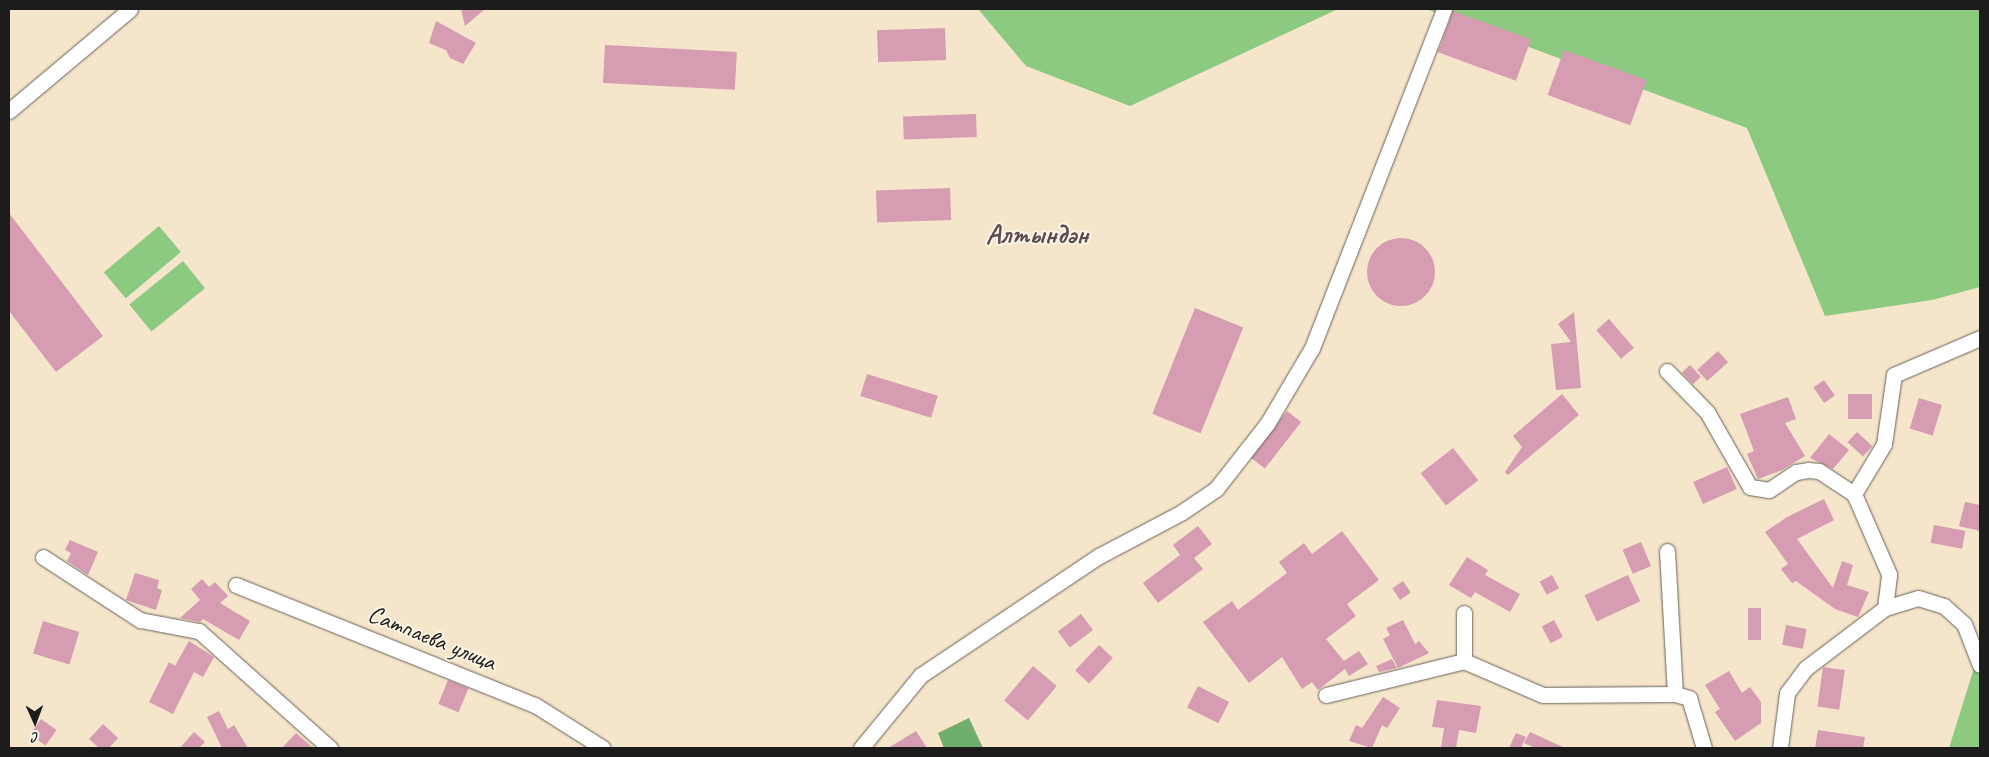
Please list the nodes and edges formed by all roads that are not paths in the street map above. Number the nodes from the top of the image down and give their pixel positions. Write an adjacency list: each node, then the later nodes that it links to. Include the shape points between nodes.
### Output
1 (130, 9): 3 (street)
2 (1444, 9): 18 (street, via 1312,348 1267,424 1221,482 1182,512 1099,556 922,675)
3 (9, 111)
4 (1980, 338): 6 (street, via 1894,375 1884,444)
5 (1667, 371): 6 (street, via 1707,412 1750,487 1769,490 1796,472 1808,470 1819,471)
6 (1854, 494): 10 (street, via 1889,574)
7 (1667, 551): 14 (street)
8 (43, 557): 16 (street, via 140,620 199,631)
9 (236, 585): 17 (street, Сатпаева улица, via 535,704)
10 (1885, 608): 13 (street, via 1918,598 1944,606 1964,624); 20 (street, via 1806,668 1787,694)
11 (1464, 612): 12 (street)
12 (1464, 661): 14 (street, via 1542,695); 15 (street)
13 (1980, 665)
14 (1675, 694): 19 (street, via 1689,698)
15 (1326, 696)
16 (330, 748)
17 (603, 748)
18 (861, 748)
19 (1704, 748)
20 (1780, 748)

